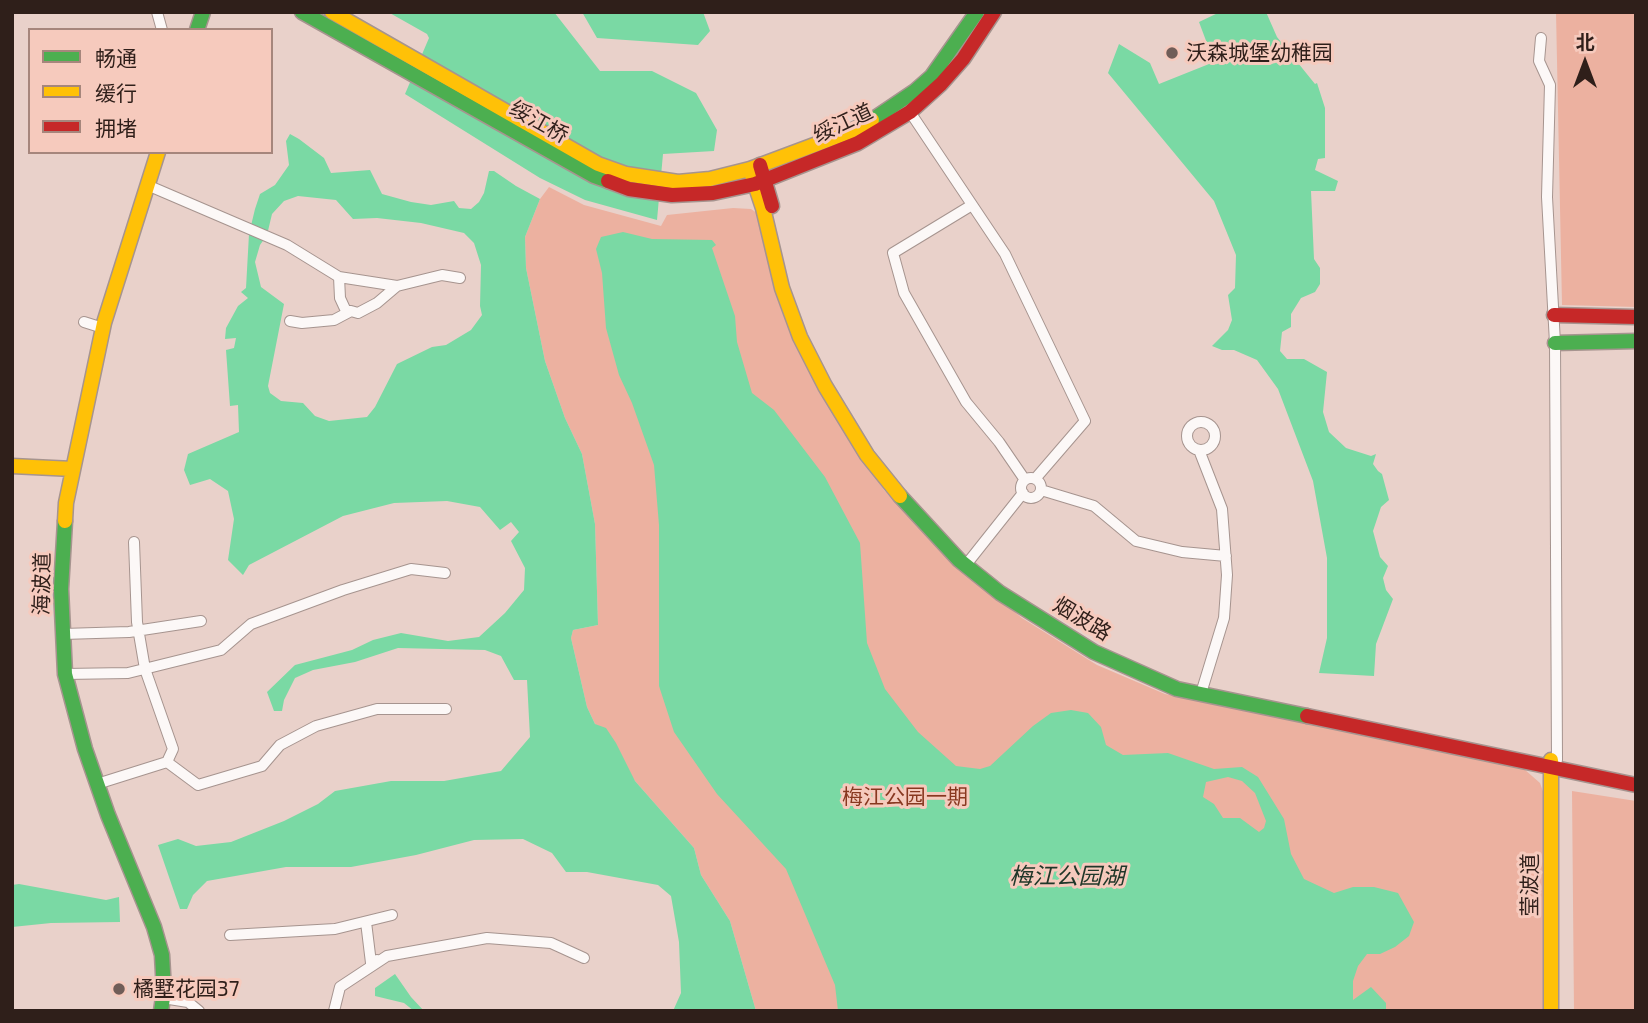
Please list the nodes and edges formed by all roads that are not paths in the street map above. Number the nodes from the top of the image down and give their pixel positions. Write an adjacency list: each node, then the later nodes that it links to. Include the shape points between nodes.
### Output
1 (302, 12): 6 (main road)
2 (332, 12): 6 (main road)
3 (977, 12): 9 (main road, 绥江道, via 932,76 891,109 849,132)
4 (994, 12): 7 (main road, 绥江道, via 963,59)
5 (1541, 38): 18 (street, via 1539,61 1550,85 1547,197)
6 (404, 61): 12 (main road, 绥江桥, via 598,164)
7 (909, 111): 10 (main road, 绥江道, via 858,143); 13 (street)
8 (157, 154): 11 (main road, 海波道)
9 (755, 167): 10 (main road, 烟波路); 12 (main road, 绥江道)
10 (760, 182): 12 (main road, 绥江道, via 699,194); 34 (main road, 烟波路, via 807,334 848,416 885,470); 44 (main road, 烟波路, via 782,288 800,337 832,397 892,487 959,560 1000,593 1094,652 1177,689)
11 (147, 185): 14 (street, via 276,240); 22 (main road, 海波道)
12 (666, 188)
13 (972, 205): 29 (street, via 1005,254 1085,421); 29 (street, via 893,253 904,293 966,402)
14 (339, 277): 16 (street); 17 (street, via 340,298)
15 (460, 278): 16 (street, via 442,275)
16 (397, 286): 17 (street, via 377,303)
17 (351, 312): 20 (street, via 334,320)
18 (1554, 316): 19 (main road); 24 (street)
19 (1636, 317)
20 (290, 321)
21 (84, 322): 22 (street)
22 (103, 328): 27 (main road, 海波道)
23 (1636, 341): 24 (main road)
24 (1555, 343): 44 (street)
25 (1199, 450): 33 (street, via 1222,509)
26 (12, 466): 27 (main road)
27 (72, 474): 28 (main road); 38 (main road, 海波道, via 61,589)
28 (12, 476)
29 (1030, 479): 30 (street, via 1040,483); 31 (street, via 1022,484)
30 (1041, 490): 31 (street, via 1034,497); 33 (street, via 1094,506 1136,541)
31 (1023, 493): 34 (street)
32 (134, 542): 37 (street)
33 (1226, 556): 41 (street, via 1224,618)
34 (969, 561): 41 (main road, 烟波路, via 1031,608 1107,654)
35 (445, 573): 39 (street, via 411,569 355,586 251,624 221,650)
36 (201, 621): 37 (street)
37 (138, 631): 38 (street); 39 (street)
38 (63, 634): 40 (main road, 海波道)
39 (145, 669): 40 (street); 43 (street, via 173,750)
40 (65, 674): 46 (main road, 海波道)
41 (1202, 690): 44 (main road, 烟波路)
42 (446, 709): 43 (street, via 377,709 316,726 280,745 262,766 198,785)
43 (167, 762): 46 (street)
44 (1556, 763): 45 (main road, 烟波路); 47 (main road, 烟波路); 56 (main road, 莹波道); 57 (main road, 莹波道)
45 (1636, 776)
46 (97, 784): 53 (main road, 海波道, via 162,955)
47 (1636, 785)
48 (392, 915): 49 (street)
49 (366, 922): 50 (street, via 335,929); 51 (street, via 371,963)
50 (230, 936)
51 (387, 956): 52 (street, via 487,938 551,943); 55 (street, via 340,987)
52 (584, 958)
53 (162, 1004): 54 (street, via 188,1002)
54 (199, 1011)
55 (334, 1011)
56 (1551, 1011)
57 (1560, 1011)

